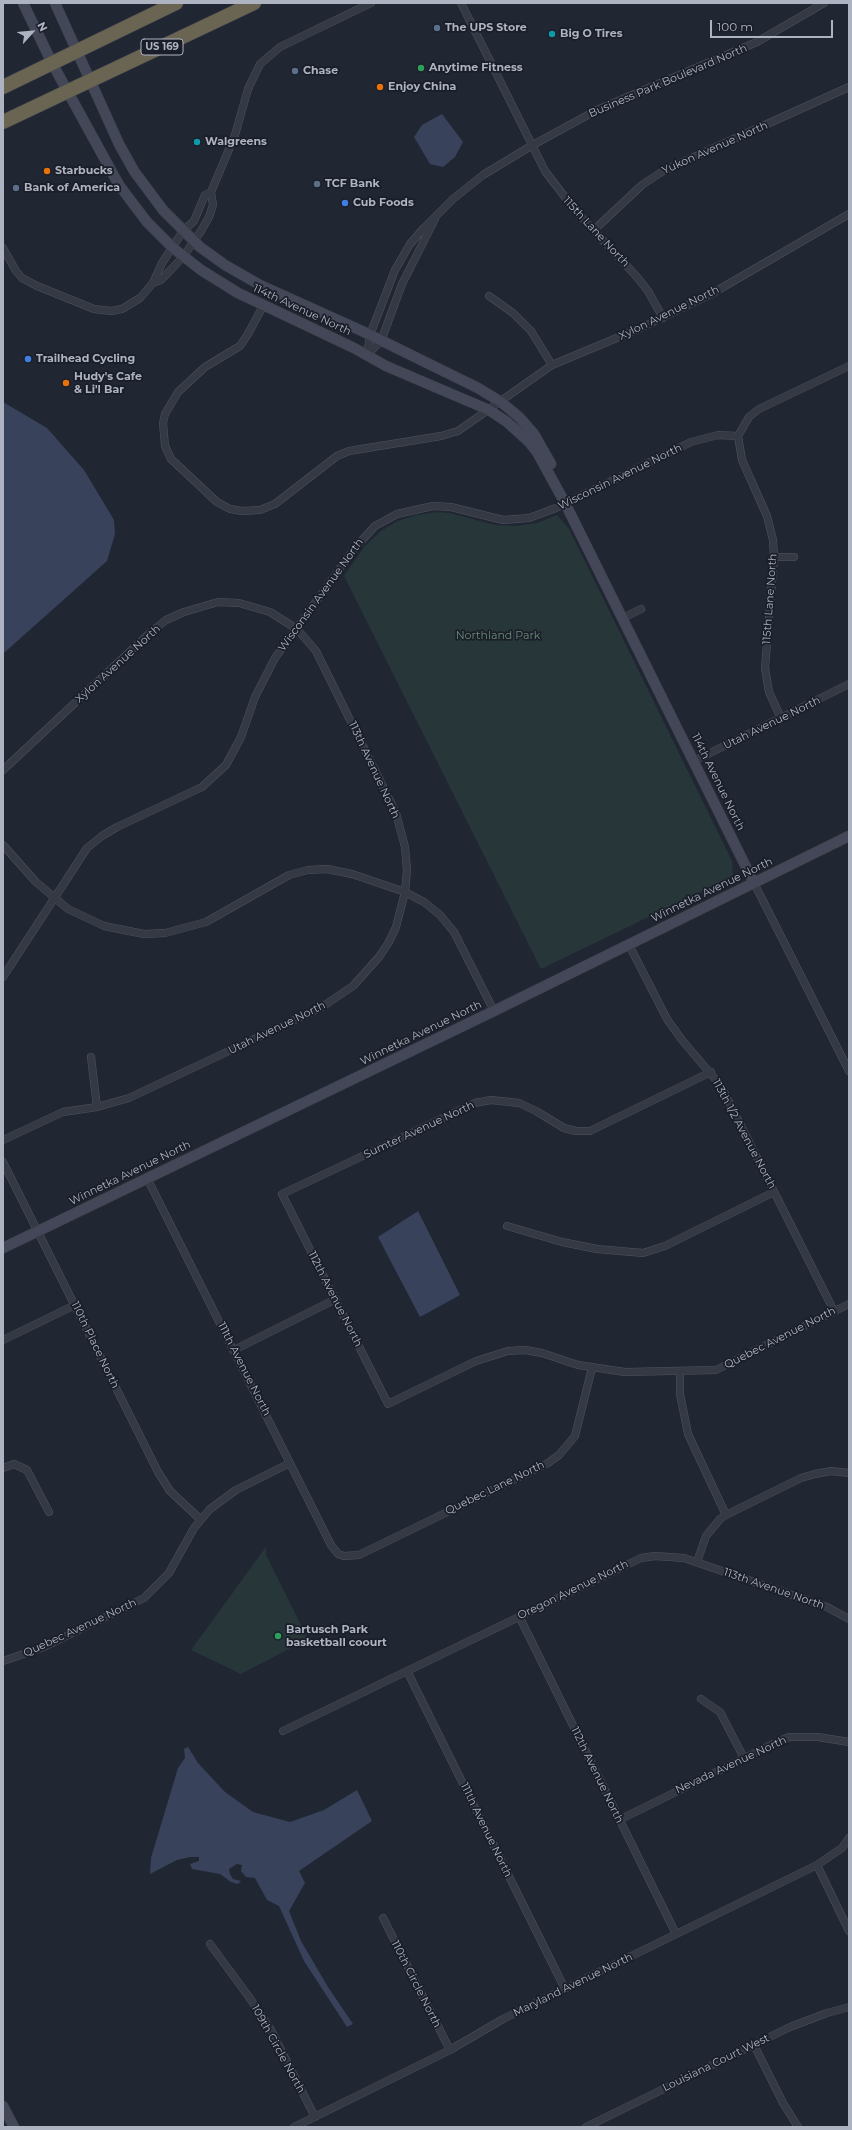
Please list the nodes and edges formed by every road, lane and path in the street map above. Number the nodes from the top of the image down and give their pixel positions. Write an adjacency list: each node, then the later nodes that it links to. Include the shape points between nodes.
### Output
1 (23, 3): 9 (street, 114th Avenue North)
2 (55, 3): 8 (street, 114th Avenue North)
3 (176, 3): 8 (highway)
4 (254, 3): 10 (highway, US 169)
5 (371, 3): 16 (street, via 280,47 264,60 250,82 235,135)
6 (461, 3): 15 (street, 115th Lane North)
7 (824, 3): 15 (street, Business Park Boulevard North, via 757,42 618,99)
8 (76, 51): 9 (highway); 10 (street, 114th Avenue North)
9 (52, 63): 11 (highway); 13 (street, 114th Avenue North)
10 (91, 81): 13 (highway, US 169); 20 (street, 114th Avenue North, via 134,171 163,210)
11 (3, 87)
12 (849, 87): 19 (street, Yukon Avenue North, via 663,171 642,185)
13 (69, 92): 14 (highway, US 169); 23 (street, 114th Avenue North, via 119,185 147,222)
14 (3, 122)
15 (530, 146): 18 (street, Business Park Boulevard North, via 483,175 453,199); 19 (street, 115th Lane North, via 553,184)
16 (211, 192): 20 (street, via 205,195 194,221); 21 (street, via 213,205 209,217)
17 (849, 214): 28 (street, Xylon Avenue North, via 713,293)
18 (436, 217): 29 (street, Business Park Boulevard North, via 410,244 395,270); 30 (street, Business Park Boulevard North, via 402,284)
19 (594, 230): 28 (street, 115th Lane North, via 648,291)
20 (184, 231): 21 (street, 114th Avenue North); 23 (street)
21 (194, 242): 24 (street); 29 (street, 114th Avenue North, via 254,282)
22 (3, 248): 25 (street, via 9,262 22,278 94,309 111,311 132,304)
23 (173, 248): 24 (street, 114th Avenue North); 25 (street, via 162,263)
24 (184, 257): 25 (street, via 161,280); 27 (street, 114th Avenue North, via 213,278)
25 (153, 283)
26 (490, 296): 32 (street, via 513,312 531,330)
27 (263, 306): 31 (street, 114th Avenue North); 35 (street, Xylon Avenue North, via 240,346 205,367 178,392 164,414 165,446 171,459 209,495 225,506 242,511 266,508 286,496 337,456 348,451 450,434)
28 (663, 318): 32 (street, Xylon Avenue North)
29 (370, 335): 30 (street, 114th Avenue North); 31 (street, Business Park Boulevard North)
30 (381, 341): 31 (street, Business Park Boulevard North); 34 (street, 114th Avenue North, via 478,388)
31 (367, 355): 35 (street, 114th Avenue North, via 386,366)
32 (552, 365): 34 (street, Xylon Avenue North)
33 (849, 366): 36 (street, via 759,409 749,417)
34 (501, 402): 35 (street, Xylon Avenue North); 37 (street, 114th Avenue North, via 527,425 541,445 560,484)
35 (489, 410): 37 (street, 114th Avenue North, via 508,422 529,442)
36 (738, 436): 37 (street, Wisconsin Avenue North, via 718,435 691,442); 38 (street, 115th Lane North, via 742,460 763,505 770,527)
37 (566, 503): 41 (street, 114th Avenue North); 42 (street, Wisconsin Avenue North, via 543,514 514,520 443,506 419,508 390,517 369,531 358,543)
38 (774, 557): 39 (street); 44 (street, 115th Lane North, via 766,668 769,692)
39 (794, 557)
40 (642, 609): 41 (street)
41 (623, 618): 45 (street, 114th Avenue North)
42 (297, 629): 46 (street, Xylon Avenue North, via 270,612 239,603 218,602 166,620); 50 (street, 113th Avenue North, via 322,662 396,813 405,847); 51 (street, Wisconsin Avenue North, via 264,677 234,752 215,777 202,787 102,836 76,863)
43 (849, 684): 44 (street, Utah Avenue North)
44 (781, 718): 45 (street, Utah Avenue North)
45 (694, 761): 49 (street, 114th Avenue North)
46 (3, 770)
47 (849, 836): 49 (street, Winnetka Avenue North)
48 (3, 845): 51 (street)
49 (754, 883): 52 (street, Winnetka Avenue North); 56 (street, 114th Avenue North)
50 (405, 892): 51 (street, via 352,874 327,869 308,870 289,875 206,922 165,933 144,934 104,926 73,912); 54 (street, via 424,902 440,915 454,932); 58 (street, Utah Avenue North, via 402,909 389,942 372,968 343,994 322,1007 146,1091)
51 (54, 898): 53 (street, Wisconsin Avenue North)
52 (629, 945): 54 (street, Winnetka Avenue North); 57 (street, 113th 1/2 Avenue North, via 667,1019)
53 (3, 977)
54 (494, 1011): 61 (street, Winnetka Avenue North)
55 (91, 1058): 58 (street)
56 (849, 1071)
57 (711, 1072): 62 (street, 113th 1/2 Avenue North, via 730,1102); 63 (street, Sumter Avenue North, via 590,1131 564,1128 519,1103 491,1100 475,1103)
58 (97, 1107): 59 (street, Utah Avenue North, via 62,1112)
59 (3, 1140)
60 (3, 1162): 65 (street, 110th Place North)
61 (147, 1178): 65 (street, Winnetka Avenue North); 72 (street, 111th Avenue North)
62 (774, 1192): 64 (street, via 665,1246 643,1253 590,1248); 70 (street, 113th 1/2 Avenue North)
63 (282, 1194): 67 (street, 112th Avenue North)
64 (507, 1226)
65 (38, 1231): 66 (street, Winnetka Avenue North); 69 (street, 110th Place North)
66 (3, 1248)
67 (336, 1299): 72 (street); 75 (street, 112th Avenue North)
68 (849, 1304): 70 (street, Quebec Avenue North)
69 (75, 1305): 71 (street); 81 (street, 110th Place North, via 158,1472 170,1491)
70 (834, 1311): 74 (street, Quebec Avenue North, via 724,1367 708,1371)
71 (3, 1340)
72 (234, 1350): 76 (street, 111th Avenue North)
73 (592, 1368): 74 (street, Quebec Avenue North, via 625,1372); 75 (street, Quebec Avenue North, via 542,1352 508,1351 476,1361); 82 (street, Quebec Lane North, via 575,1436 559,1455 359,1555)
74 (680, 1371): 80 (street, via 681,1402 688,1434)
75 (388, 1404)
76 (290, 1463): 81 (street, Quebec Avenue North, via 236,1490); 82 (street, 111th Avenue North, via 331,1545 338,1554)
77 (3, 1468): 79 (street, via 14,1464 27,1470)
78 (849, 1473): 80 (street, via 831,1472 801,1478)
79 (49, 1512)
80 (726, 1515): 83 (street, via 706,1536)
81 (200, 1519): 86 (street, Quebec Avenue North, via 169,1573 144,1598 44,1647)
82 (344, 1556)
83 (697, 1562): 84 (street, Oregon Avenue North, via 668,1556 641,1558); 85 (street, 113th Avenue North, via 827,1607)
84 (519, 1616): 87 (street, Oregon Avenue North); 92 (street, 112th Avenue North)
85 (849, 1619)
86 (3, 1661)
87 (407, 1671): 89 (street, Oregon Avenue North); 99 (street, 111th Avenue North)
88 (701, 1699): 91 (street, via 720,1712)
89 (283, 1731)
90 (849, 1742): 91 (street, Nevada Avenue North, via 818,1737 789,1737)
91 (744, 1758): 92 (street, Nevada Avenue North)
92 (619, 1820): 97 (street, 112th Avenue North)
93 (849, 1838): 94 (street, Maryland Avenue North, via 842,1848)
94 (817, 1865): 96 (street); 97 (street, Maryland Avenue North)
95 (383, 1918): 102 (street, 110th Circle North)
96 (849, 1931)
97 (676, 1934): 99 (street, Maryland Avenue North)
98 (210, 1944): 104 (street, 109th Circle North, via 271,2030)
99 (565, 1989): 102 (street, Maryland Avenue North, via 503,2019)
100 (849, 2007): 101 (street, Louisiana Court West, via 790,2027)
101 (754, 2045): 107 (street, Louisiana Court West); 108 (street)
102 (450, 2050): 104 (street, Maryland Avenue North)
103 (3, 2106): 105 (street)
104 (315, 2117): 106 (street, Maryland Avenue North)
105 (14, 2127)
106 (294, 2127)
107 (586, 2127)
108 (798, 2127)

